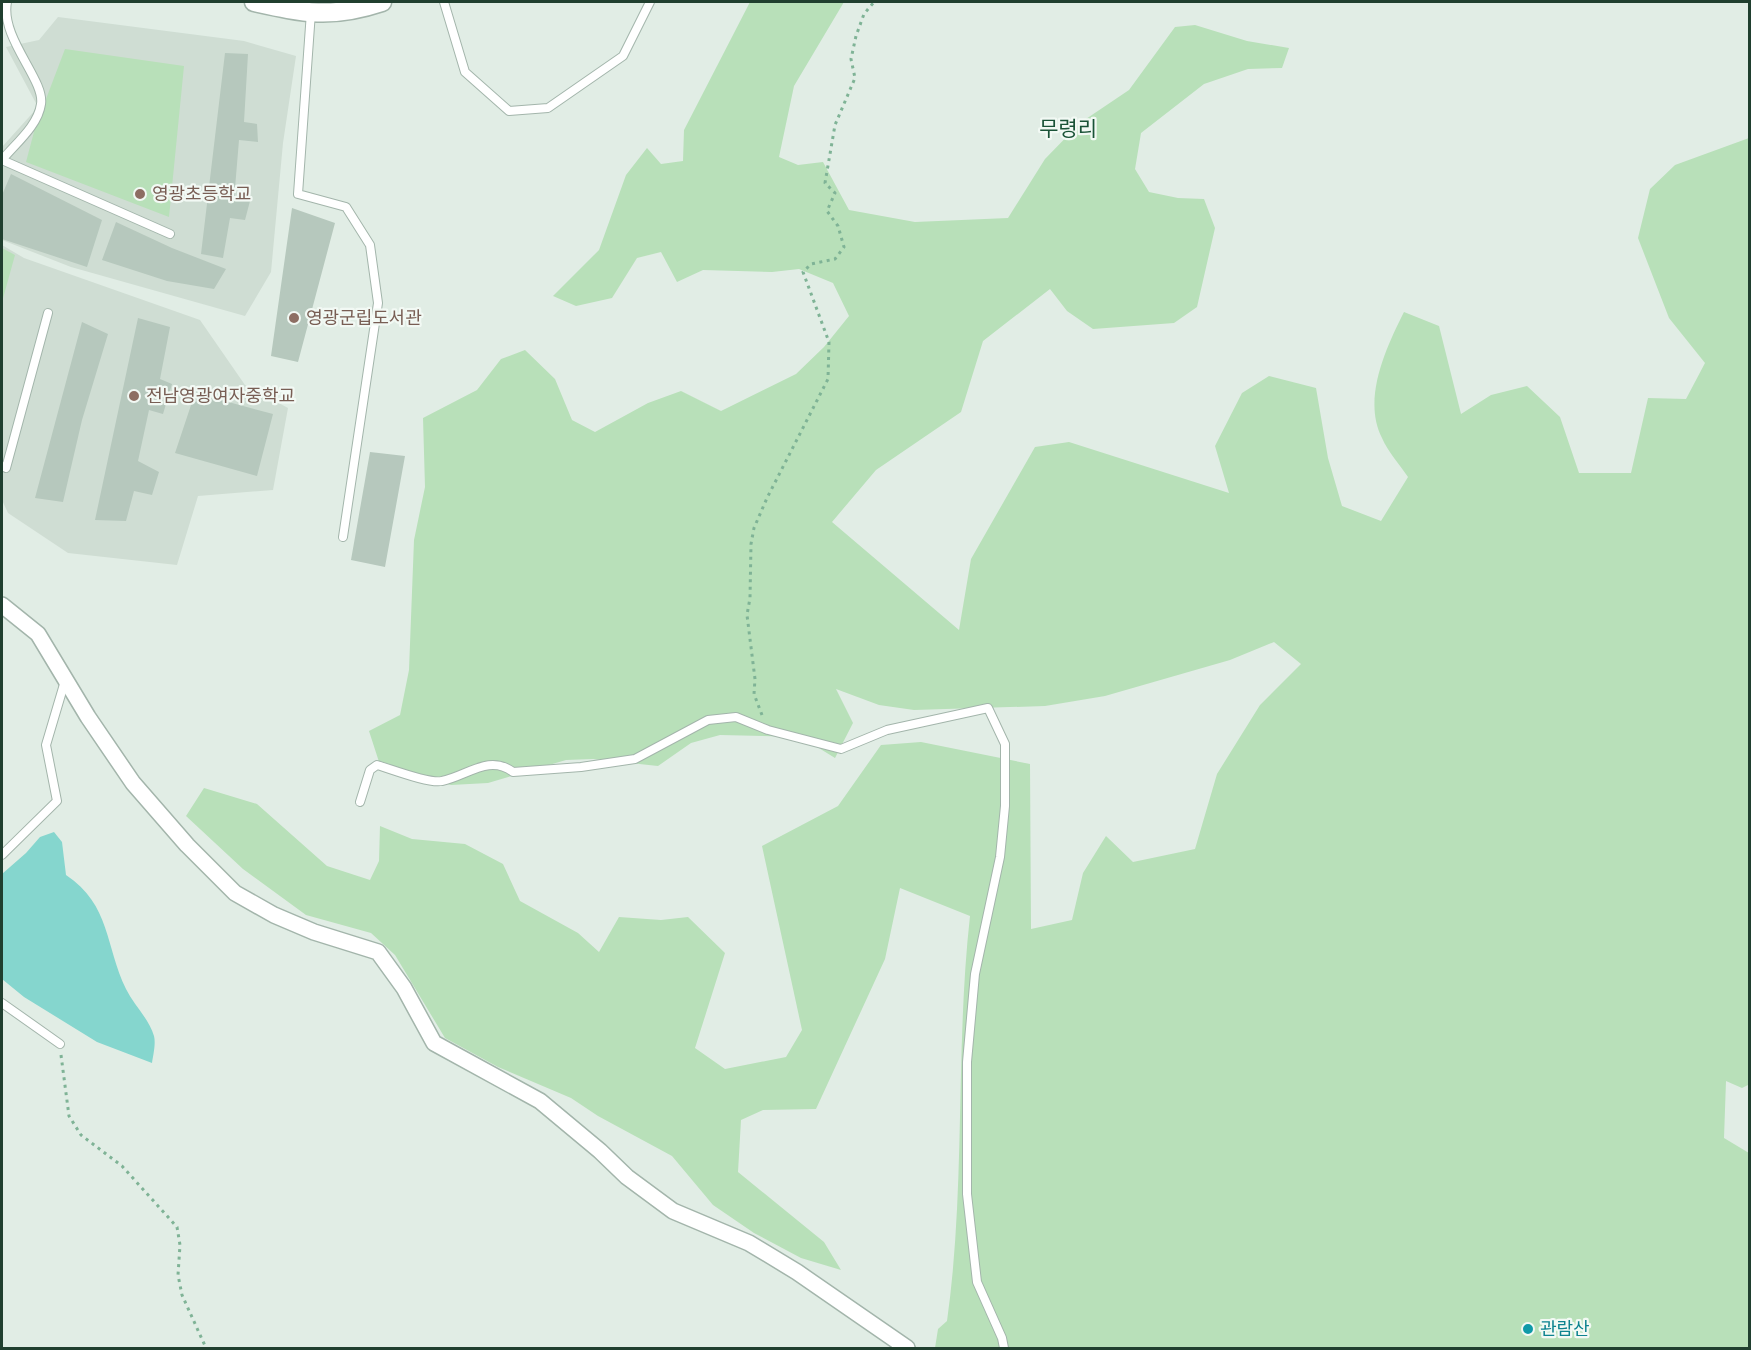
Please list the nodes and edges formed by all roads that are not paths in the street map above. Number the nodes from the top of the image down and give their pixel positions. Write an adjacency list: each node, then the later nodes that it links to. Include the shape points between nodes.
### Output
1 (7, 2): 7 (lane, via 4,13 17,50 40,93 41,104 32,126)
2 (254, 2): 6 (street)
3 (382, 2): 6 (street, via 338,14)
4 (444, 2): 5 (lane, via 465,72 508,111 548,108 623,56)
5 (650, 2)
6 (311, 12): 11 (lane, via 298,194 346,207 370,245 378,303)
7 (2, 160): 8 (lane)
8 (170, 234)
9 (48, 313): 10 (lane, via 6,468)
10 (2, 466)
11 (343, 537)
12 (2, 605): 13 (street, via 38,634)
13 (66, 677): 15 (lane, via 46,745 57,801); 18 (street, via 133,783 235,893 314,932 378,952 404,988 434,1043 540,1101 627,1177 673,1211 749,1243)
14 (360, 802): 19 (lane, via 370,770 377,765 439,782 493,763 513,772 581,767 635,759 708,720 736,717 768,730 841,749 886,730 988,708 1005,744 1005,806 1000,857 975,974 965,1130 967,1194 977,1282)
15 (2, 855)
16 (2, 1003): 17 (lane)
17 (60, 1044)
18 (907, 1348)
19 (1004, 1348)

